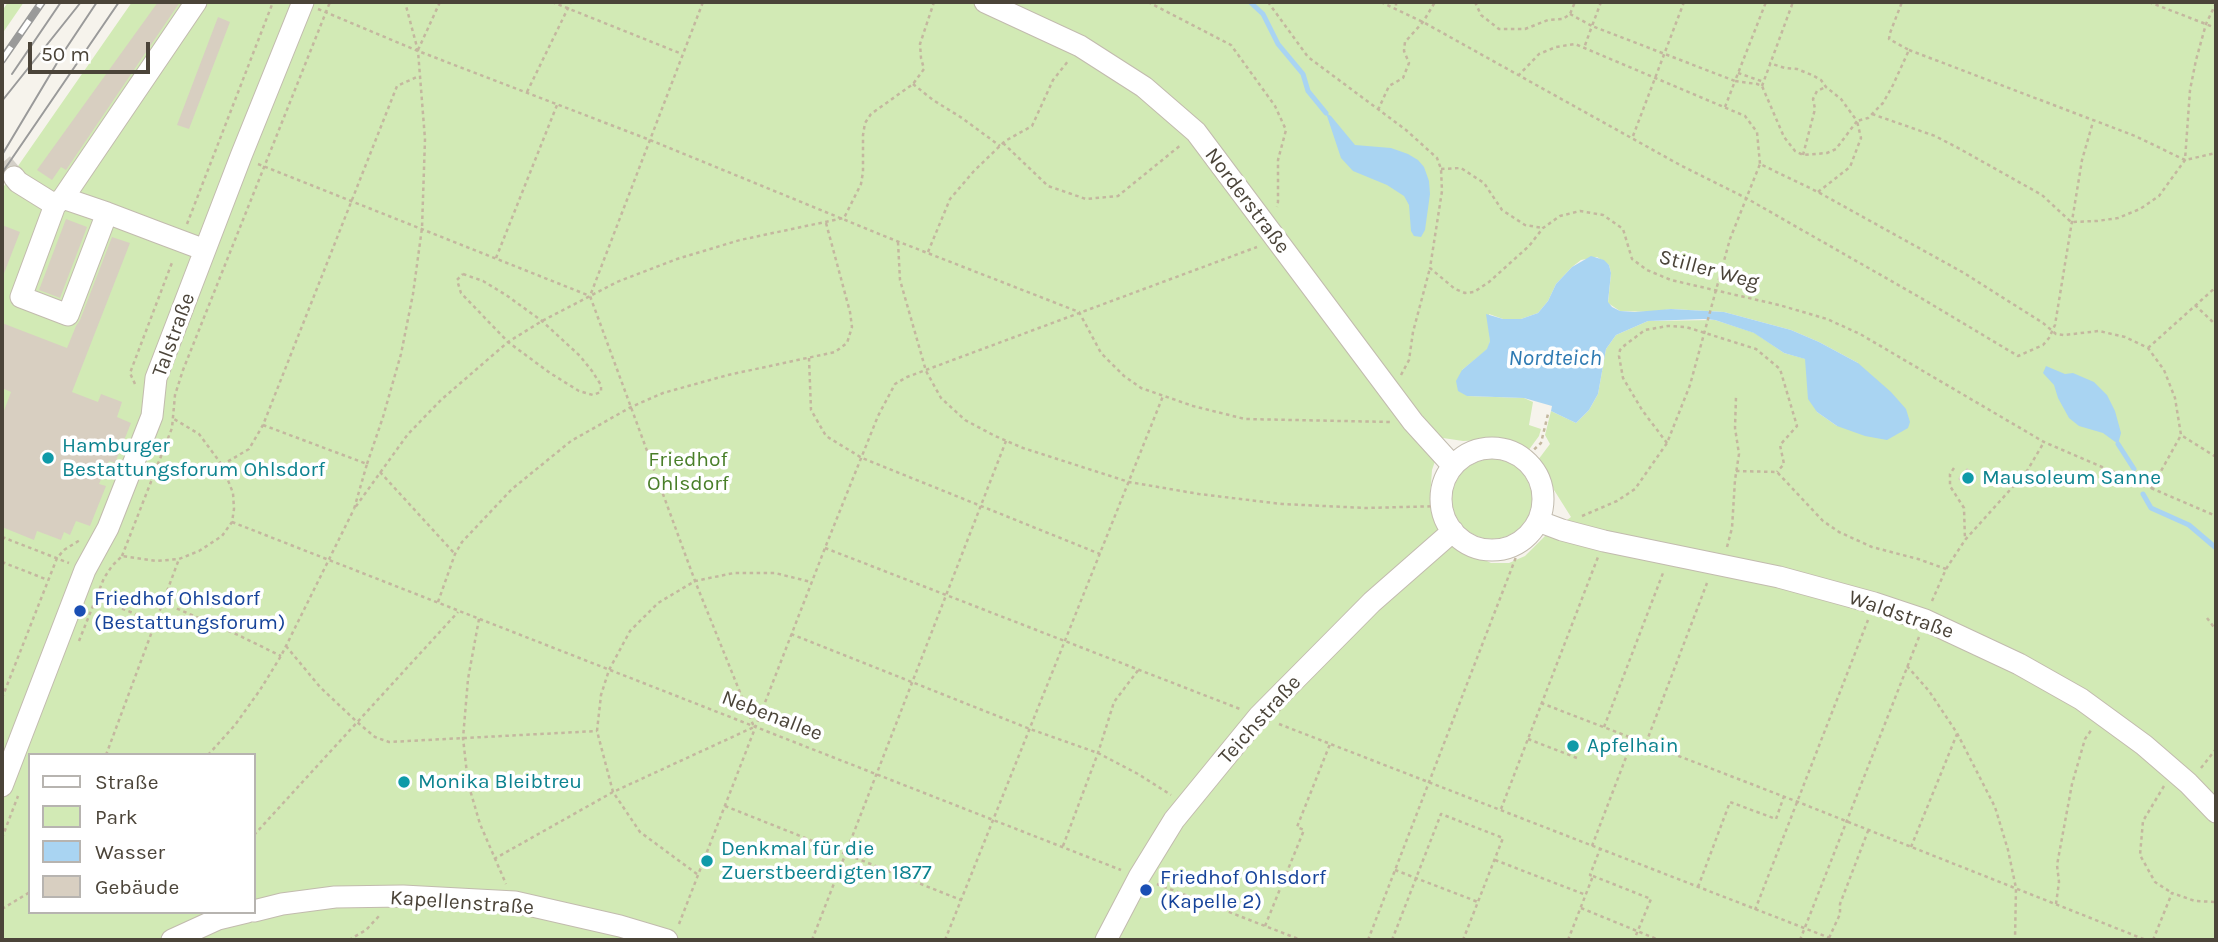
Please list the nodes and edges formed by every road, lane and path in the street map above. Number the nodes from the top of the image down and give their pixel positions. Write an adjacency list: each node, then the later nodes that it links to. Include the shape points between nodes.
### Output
1 (196, 2): 70 (street)
2 (272, 2): 79 (path)
3 (303, 2): 28 (path); 62 (street, Talstraße)
4 (330, 2): 28 (path)
5 (405, 2): 37 (path)
6 (440, 2): 37 (path)
7 (552, 2): 26 (path)
8 (571, 2): 26 (path)
9 (703, 2): 38 (path)
10 (934, 2): 46 (path, via 920,44 924,69)
11 (985, 2): 34 (street, Norderstraße)
12 (1147, 2): 78 (path, via 1231,45 1275,106 1286,130 1278,160 1279,202)
13 (1268, 2): 52 (path, via 1308,57)
14 (1381, 2): 27 (path)
15 (1396, 2): 27 (path)
16 (1435, 2): 30 (path)
17 (1576, 2): 29 (path)
18 (1601, 2): 32 (path)
19 (1684, 2): 39 (path)
20 (1766, 2): 41 (path)
21 (1793, 2): 40 (path)
22 (1902, 2): 36 (path, via 1889,39)
23 (2148, 2): 31 (path)
24 (1477, 3): 29 (path, via 1481,15 1499,29 1525,29)
25 (2216, 3): 31 (path)
26 (569, 9): 38 (path); 49 (path)
27 (1396, 9): 30 (path)
28 (326, 12): 37 (path); 65 (path)
29 (1570, 14): 32 (path)
30 (1423, 22): 43 (path); 52 (path, via 1405,42 1409,63 1403,78 1390,86)
31 (2206, 24): 33 (path); 63 (path, via 2190,90)
32 (1592, 26): 35 (path); 39 (path)
33 (2216, 28)
34 (1080, 46): 56 (street, Norderstraße, via 1144,87); 59 (path, via 1053,80 1032,126)
35 (1584, 48): 43 (path, via 1575,44 1556,47 1539,54); 44 (path)
36 (1909, 50): 53 (path, via 1893,85); 55 (path)
37 (418, 51): 42 (path); 49 (path)
38 (682, 54): 58 (path)
39 (1664, 54): 44 (path); 45 (path)
40 (1769, 64): 47 (path); 48 (path, via 1812,75)
41 (1738, 73): 45 (path); 47 (path)
42 (420, 75): 71 (path, via 397,86); 76 (path, via 425,139)
43 (1518, 75): 57 (path)
44 (1655, 78): 51 (path); 57 (path)
45 (1735, 81): 47 (path); 51 (path)
46 (912, 84): 59 (path); 73 (path, via 865,123 861,184)
47 (1763, 84): 61 (path, via 1784,137)
48 (1826, 87): 54 (path); 61 (path, via 1813,99 1815,109)
49 (527, 92): 50 (path)
50 (557, 105): 58 (path); 83 (path)
51 (1725, 107): 64 (path, via 1745,116 1758,132)
52 (1378, 110): 66 (path, via 1437,158)
53 (1872, 114): 54 (path); 75 (path, via 1960,149 2042,195)
54 (1857, 121): 61 (path, via 1836,149); 68 (path, via 1861,138 1854,160)
55 (2093, 121): 63 (path); 75 (path)
56 (1196, 132): 59 (path, via 1118,196 1086,199 1048,186); 78 (street, Norderstraße)
57 (1632, 137): 69 (path)
58 (650, 140): 73 (path); 87 (path)
59 (1001, 145): 82 (path, via 950,200)
60 (2216, 153): 63 (path)
61 (1803, 155)
62 (241, 156): 65 (path); 81 (street, Talstraße)
63 (2185, 160): 75 (path, via 2160,196 2140,209 2118,218)
64 (1760, 164): 68 (path); 69 (path)
65 (264, 166): 71 (path); 104 (path, via 183,370)
66 (1441, 169): 77 (path, via 1461,168 1484,183 1502,210 1525,225); 84 (path)
67 (14, 177): 70 (street)
68 (1818, 192): 92 (path, via 1964,273)
69 (1746, 198): 86 (path); 92 (path, via 2018,356 2043,345)
70 (59, 201): 72 (street); 72 (street, via 21,297 68,315)
71 (351, 201): 76 (path); 106 (path)
72 (107, 214): 79 (street)
73 (844, 218): 74 (path); 80 (path)
74 (826, 221): 87 (path, via 677,259); 96 (path, via 852,327 847,343 835,352)
75 (2071, 222): 92 (path)
76 (422, 228): 83 (path); 114 (path, via 401,354)
77 (1543, 228): 84 (path, Stiller Weg, via 1512,263 1474,292 1455,289); 86 (path, Stiller Weg, via 1560,216 1580,211 1603,215 1623,229 1632,259 1647,270)
78 (1273, 235): 89 (path); 99 (street, Norderstraße)
79 (180, 240): 81 (street); 98 (path, via 130,373)
80 (898, 242): 82 (path); 97 (path, via 900,280)
81 (205, 250): 129 (street, Talstraße, via 156,378 152,416)
82 (928, 252): 89 (path)
83 (495, 258): 87 (path)
84 (1430, 268): 99 (path, via 1409,360)
85 (2216, 287): 88 (path)
86 (1716, 290): 93 (path); 109 (path, Stiller Weg, via 1827,319 1860,334)
87 (590, 296): 90 (path); 102 (path)
88 (2195, 305): 91 (path); 95 (path)
89 (1079, 312): 97 (path); 100 (path, via 1101,353 1124,376)
90 (542, 321): 94 (path); 94 (path, via 482,281 459,276 461,293); 94 (path, via 592,371 601,385 598,395 579,391)
91 (2216, 325)
92 (2052, 330): 95 (path, via 2064,335 2099,331)
93 (1705, 332): 110 (path); 110 (path, via 1654,327 1620,350 1623,378); 120 (path, via 1756,349 1780,369 1797,426 1780,445 1784,464)
94 (508, 342): 119 (path, via 408,434)
95 (2148, 348): 107 (path, via 2164,370 2175,398)
96 (809, 358): 102 (path, via 728,374); 111 (path, via 811,410 826,436)
97 (926, 371): 108 (path, via 941,398 965,420); 111 (path, via 895,384)
98 (135, 384)
99 (1391, 391): 105 (street, Norderstraße)
100 (1163, 396): 105 (path, via 1245,419); 121 (path)
101 (1736, 397): 118 (path)
102 (631, 407): 137 (path, via 571,441 543,463 478,524); 149 (path)
103 (1548, 414): 113 (path, via 1541,443)
104 (174, 419): 115 (path, via 199,434); 140 (path)
105 (1413, 422): 116 (street, Norderstraße)
106 (263, 425): 114 (path); 115 (path, via 249,449)
107 (2180, 435): 112 (path); 122 (path)
108 (1006, 441): 121 (path); 123 (path)
109 (2044, 442): 122 (path, Stiller Weg); 134 (path, via 2028,471)
110 (1667, 443): 130 (path, via 1635,489)
111 (862, 457): 123 (path); 136 (path)
112 (2216, 457)
113 (1524, 459): 116 (street, via 1503,449 1480,449); 127 (street, via 1534,469 1543,494)
114 (367, 464): 125 (path)
115 (222, 465): 128 (path, via 233,493)
116 (1453, 466): 124 (street, via 1443,484)
117 (1954, 468): 134 (path, via 1950,486 1964,508)
118 (1736, 471): 120 (path); 145 (path, via 1732,528)
119 (380, 472): 125 (path); 137 (path)
120 (1777, 472): 146 (path, via 1839,532)
121 (1129, 482): 124 (path, via 1282,504); 138 (path)
122 (2151, 489): 126 (path, Stiller Weg)
123 (980, 505): 138 (path); 151 (path)
124 (1442, 506): 131 (street)
125 (354, 509): 142 (path)
126 (2216, 516)
127 (1538, 521): 130 (street, Waldstraße); 133 (street)
128 (232, 522): 142 (path, Nebenallee); 143 (path, via 222,536)
129 (108, 528): 141 (path, via 92,533); 147 (street, Talstraße)
130 (1562, 530): 135 (street, Waldstraße)
131 (1453, 531): 133 (street, via 1484,549 1511,546); 173 (street, Teichstraße, via 1372,602)
132 (2, 537): 141 (path)
133 (1523, 539): 192 (path)
134 (1965, 540): 146 (path)
135 (1604, 541): 139 (street, Waldstraße); 171 (path)
136 (825, 548): 150 (path); 151 (path)
137 (455, 554): 153 (path)
138 (1100, 554): 163 (path)
139 (1671, 554): 145 (street, Waldstraße); 176 (path)
140 (122, 556): 143 (path); 147 (path)
141 (57, 558): 147 (path); 148 (path)
142 (329, 558): 153 (path, Nebenallee); 164 (path)
143 (179, 559): 154 (path)
144 (2, 562): 148 (path)
145 (1719, 564): 155 (street, Waldstraße); 183 (path)
146 (1946, 569): 159 (path)
147 (95, 574): 193 (street, Talstraße)
148 (48, 580): 170 (path)
149 (695, 581): 150 (path, via 734,573 775,573); 168 (path, via 658,603 630,631); 175 (path)
150 (812, 582): 162 (path)
151 (945, 594): 163 (path); 169 (path)
152 (96, 598): 160 (path)
153 (438, 602): 156 (path, Nebenallee)
154 (164, 603): 160 (path); 165 (path)
155 (1874, 603): 159 (street, Waldstraße); 196 (path)
156 (458, 612): 158 (path, Nebenallee); 174 (path)
157 (2207, 618): 161 (path)
158 (479, 619): 168 (path, Nebenallee); 180 (path)
159 (1925, 620): 166 (path); 172 (street, Waldstraße, via 2020,664)
160 (156, 622): 186 (path)
161 (2216, 630)
162 (791, 634): 169 (path); 175 (path)
163 (1065, 641): 167 (path); 177 (path)
164 (286, 646): 165 (path); 174 (path)
165 (281, 656): 187 (path, via 254,699)
166 (1908, 666): 179 (path); 202 (path)
167 (1139, 669): 173 (path); 188 (path, via 1114,702)
168 (609, 670): 175 (path, Nebenallee); 178 (path)
169 (912, 681): 177 (path); 190 (path)
170 (2, 698)
171 (1541, 703): 176 (path); 181 (path)
172 (2102, 714): 191 (street, Waldstraße); 227 (path, via 2085,739 2072,783 2057,865)
173 (1259, 716): 184 (path); 197 (street, Teichstraße)
174 (357, 722): 180 (path, via 389,742); 204 (path)
175 (754, 727): 190 (path, Nebenallee); 194 (path); 198 (path)
176 (1604, 727): 182 (path)
177 (1030, 729): 188 (path); 201 (path)
178 (597, 731): 180 (path); 194 (path)
179 (1957, 733): 208 (path); 219 (path, via 1995,807)
180 (463, 738): 211 (path, via 468,783)
181 (1528, 738): 189 (path); 199 (path)
182 (1633, 739): 183 (path); 207 (path)
183 (1646, 743): 195 (path)
184 (1330, 744): 192 (path); 234 (path, via 1297,827 1304,830)
185 (2216, 749): 191 (path)
186 (107, 753)
187 (210, 753)
188 (1098, 754): 197 (path); 206 (path)
189 (1577, 758)
190 (876, 774): 201 (path, Nebenallee); 210 (path)
191 (2182, 778): 200 (street, Waldstraße); 221 (path, via 2160,791 2143,821 2140,855 2155,882)
192 (1428, 782): 199 (path); 213 (path)
193 (11, 788): 205 (path)
194 (613, 792): 211 (path); 214 (path, via 640,832)
195 (1784, 796): 196 (path); 218 (path, via 1776,819 1730,802)
196 (1798, 802): 202 (path); 230 (path)
197 (1186, 805): 216 (street, Teichstraße)
198 (725, 806): 210 (path); 214 (path)
199 (1501, 810): 207 (path)
200 (2216, 812)
201 (993, 819): 206 (path, Nebenallee); 223 (path)
202 (1846, 822): 203 (path); 235 (path)
203 (1868, 831): 208 (path); 238 (path)
204 (256, 833)
205 (2, 838)
206 (1063, 846): 216 (path, Nebenallee)
207 (1592, 846): 209 (path)
208 (1911, 847): 219 (path)
209 (1600, 849): 215 (path); 218 (path)
210 (845, 854): 223 (path); 241 (path)
211 (494, 859): 224 (path)
212 (1495, 860): 217 (path, via 1503,838 1441,814); 222 (path); 225 (path)
213 (1395, 870): 217 (path); 245 (path)
214 (697, 874): 237 (path)
215 (1593, 876): 222 (path); 236 (path, via 1651,899)
216 (1139, 877): 234 (path, Nebenallee); 243 (street, Teichstraße)
217 (1416, 879): 225 (path); 246 (path)
218 (1698, 887): 230 (path)
219 (2016, 888): 227 (path); 253 (path)
220 (28, 893): 229 (path)
221 (2172, 893): 226 (path); 255 (path)
222 (1586, 895): 228 (path)
223 (961, 900): 242 (path)
224 (515, 902): 231 (street, Kapellenstraße, via 335,897); 237 (street, Kapellenstraße)
225 (1478, 902): 247 (path)
226 (2216, 902)
227 (2056, 904): 254 (path)
228 (1581, 908): 236 (path); 248 (path)
229 (2, 909)
230 (1755, 909): 235 (path)
231 (256, 910)
232 (239, 914): 239 (street)
233 (380, 915): 240 (path)
234 (1265, 926): 244 (path, Nebenallee)
235 (1805, 929): 238 (path); 251 (path)
236 (1638, 932): 249 (path); 250 (path)
237 (672, 935)
238 (1829, 938): 252 (path)
239 (172, 940)
240 (349, 940)
241 (812, 940)
242 (945, 940)
243 (1106, 940)
244 (1301, 940)
245 (1368, 940)
246 (1392, 940)
247 (1463, 940)
248 (1568, 940)
249 (1634, 940)
250 (1659, 940)
251 (1800, 940)
252 (1835, 940)
253 (2015, 940)
254 (2146, 940)
255 (2152, 940)

